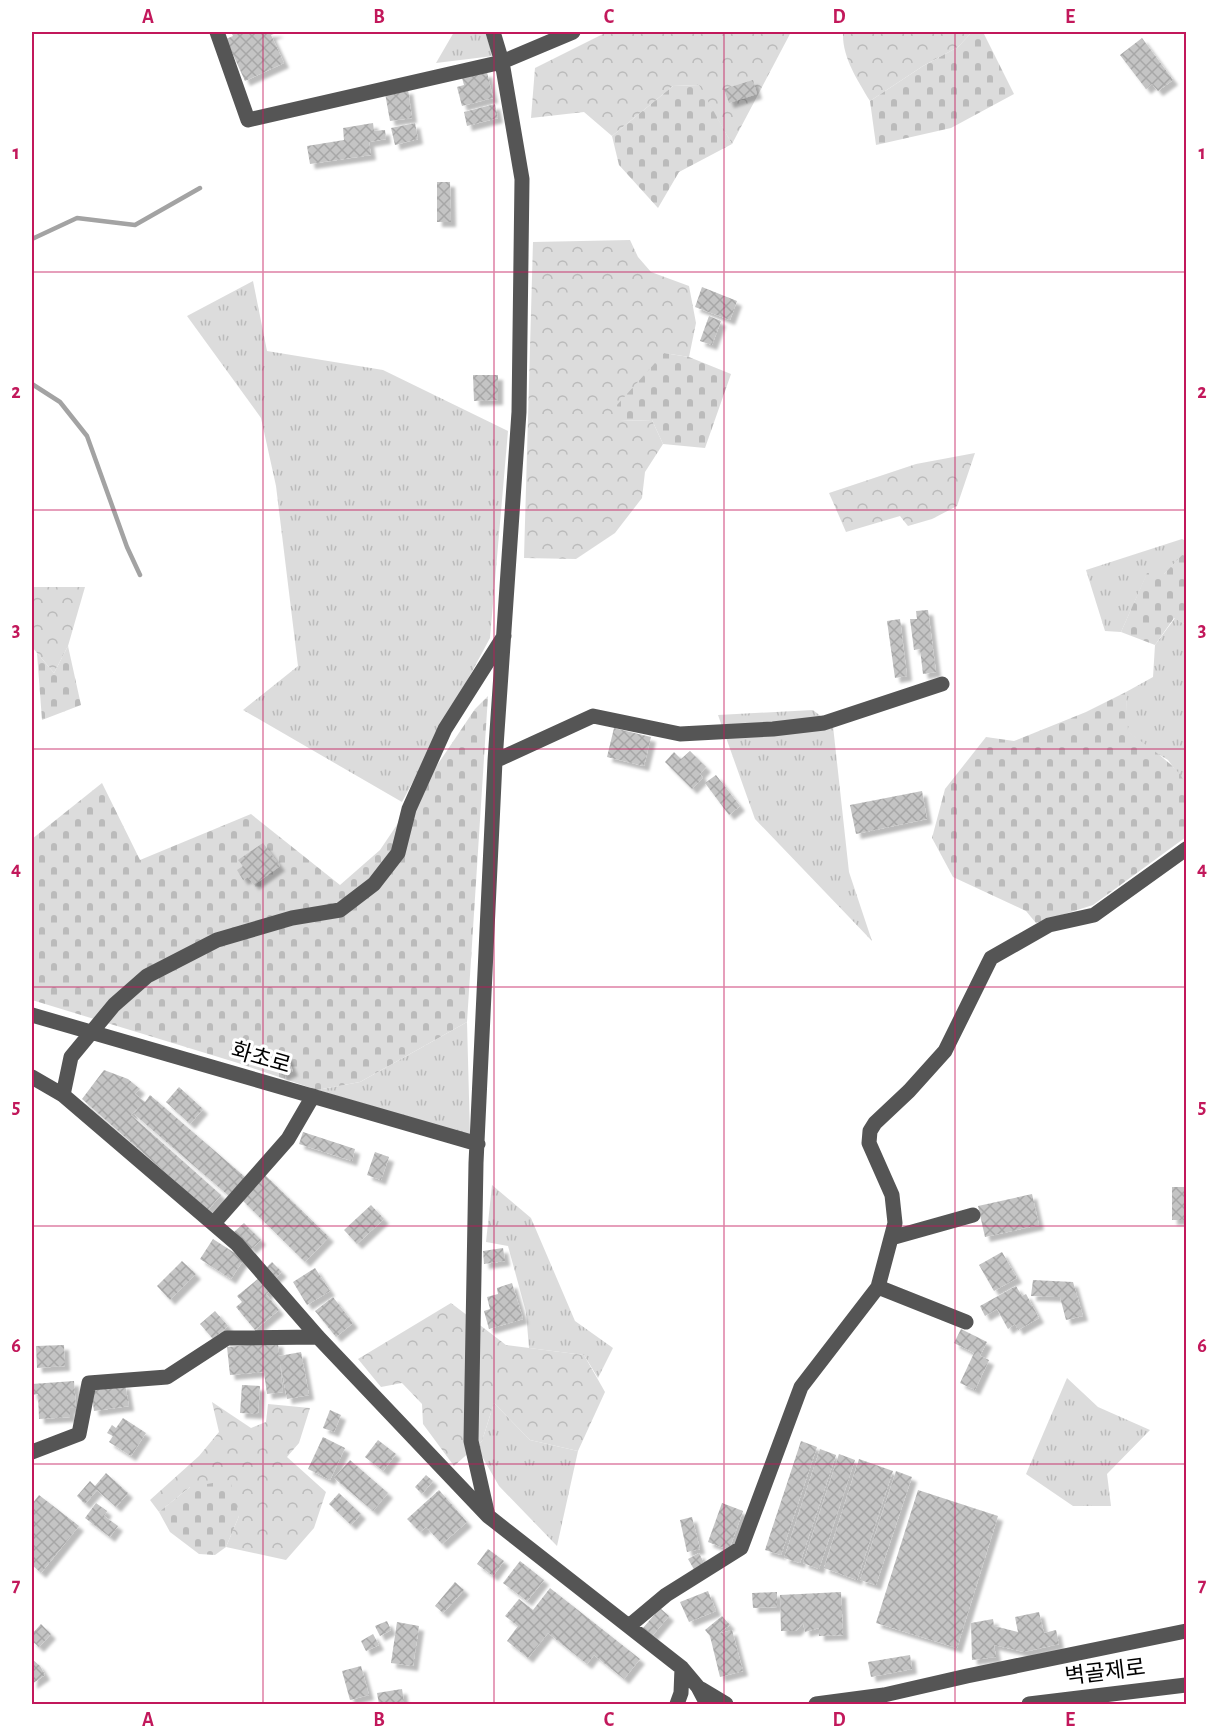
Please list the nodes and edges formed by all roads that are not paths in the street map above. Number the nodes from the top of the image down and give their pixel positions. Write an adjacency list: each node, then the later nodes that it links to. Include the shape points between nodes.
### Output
1 (217, 32): 4 (street, via 248,120)
2 (493, 32): 4 (street)
3 (573, 32): 4 (street)
4 (502, 62): 5 (street, via 522,179 519,412)
5 (505, 634): 7 (street); 10 (street, via 445,729 409,809 398,853 374,884 340,910 292,918 217,940 147,976 114,1005)
6 (942, 684): 7 (street, via 824,723 773,729 680,734 593,716)
7 (495, 761): 14 (street)
8 (1186, 849): 17 (street, via 1094,915 1049,925 991,958 945,1051 870,1131 869,1143 892,1195 895,1223)
9 (32, 1015): 10 (street, 화초로)
10 (91, 1033): 12 (street, via 71,1057); 13 (street, 화초로)
11 (32, 1077): 12 (street)
12 (63, 1095): 16 (street)
13 (313, 1096): 14 (street, 화초로); 16 (street, via 288,1139)
14 (478, 1144): 22 (street, via 471,1441)
15 (973, 1215): 17 (street)
16 (214, 1222): 20 (street)
17 (891, 1238): 18 (street)
18 (878, 1287): 19 (street); 23 (street, via 801,1387 741,1548 666,1595)
19 (966, 1322)
20 (318, 1337): 21 (street, via 226,1338 167,1377 89,1383 79,1434); 22 (street)
21 (32, 1452)
22 (489, 1516): 23 (street)
23 (629, 1626): 25 (street)
24 (1186, 1631): 31 (street, via 884,1695)
25 (682, 1668): 27 (street); 28 (street)
26 (1186, 1685): 32 (street, 벽골제로)
27 (698, 1686): 29 (street); 30 (street)
28 (677, 1704)
29 (707, 1704)
30 (726, 1704)
31 (816, 1704)
32 (1029, 1704)

